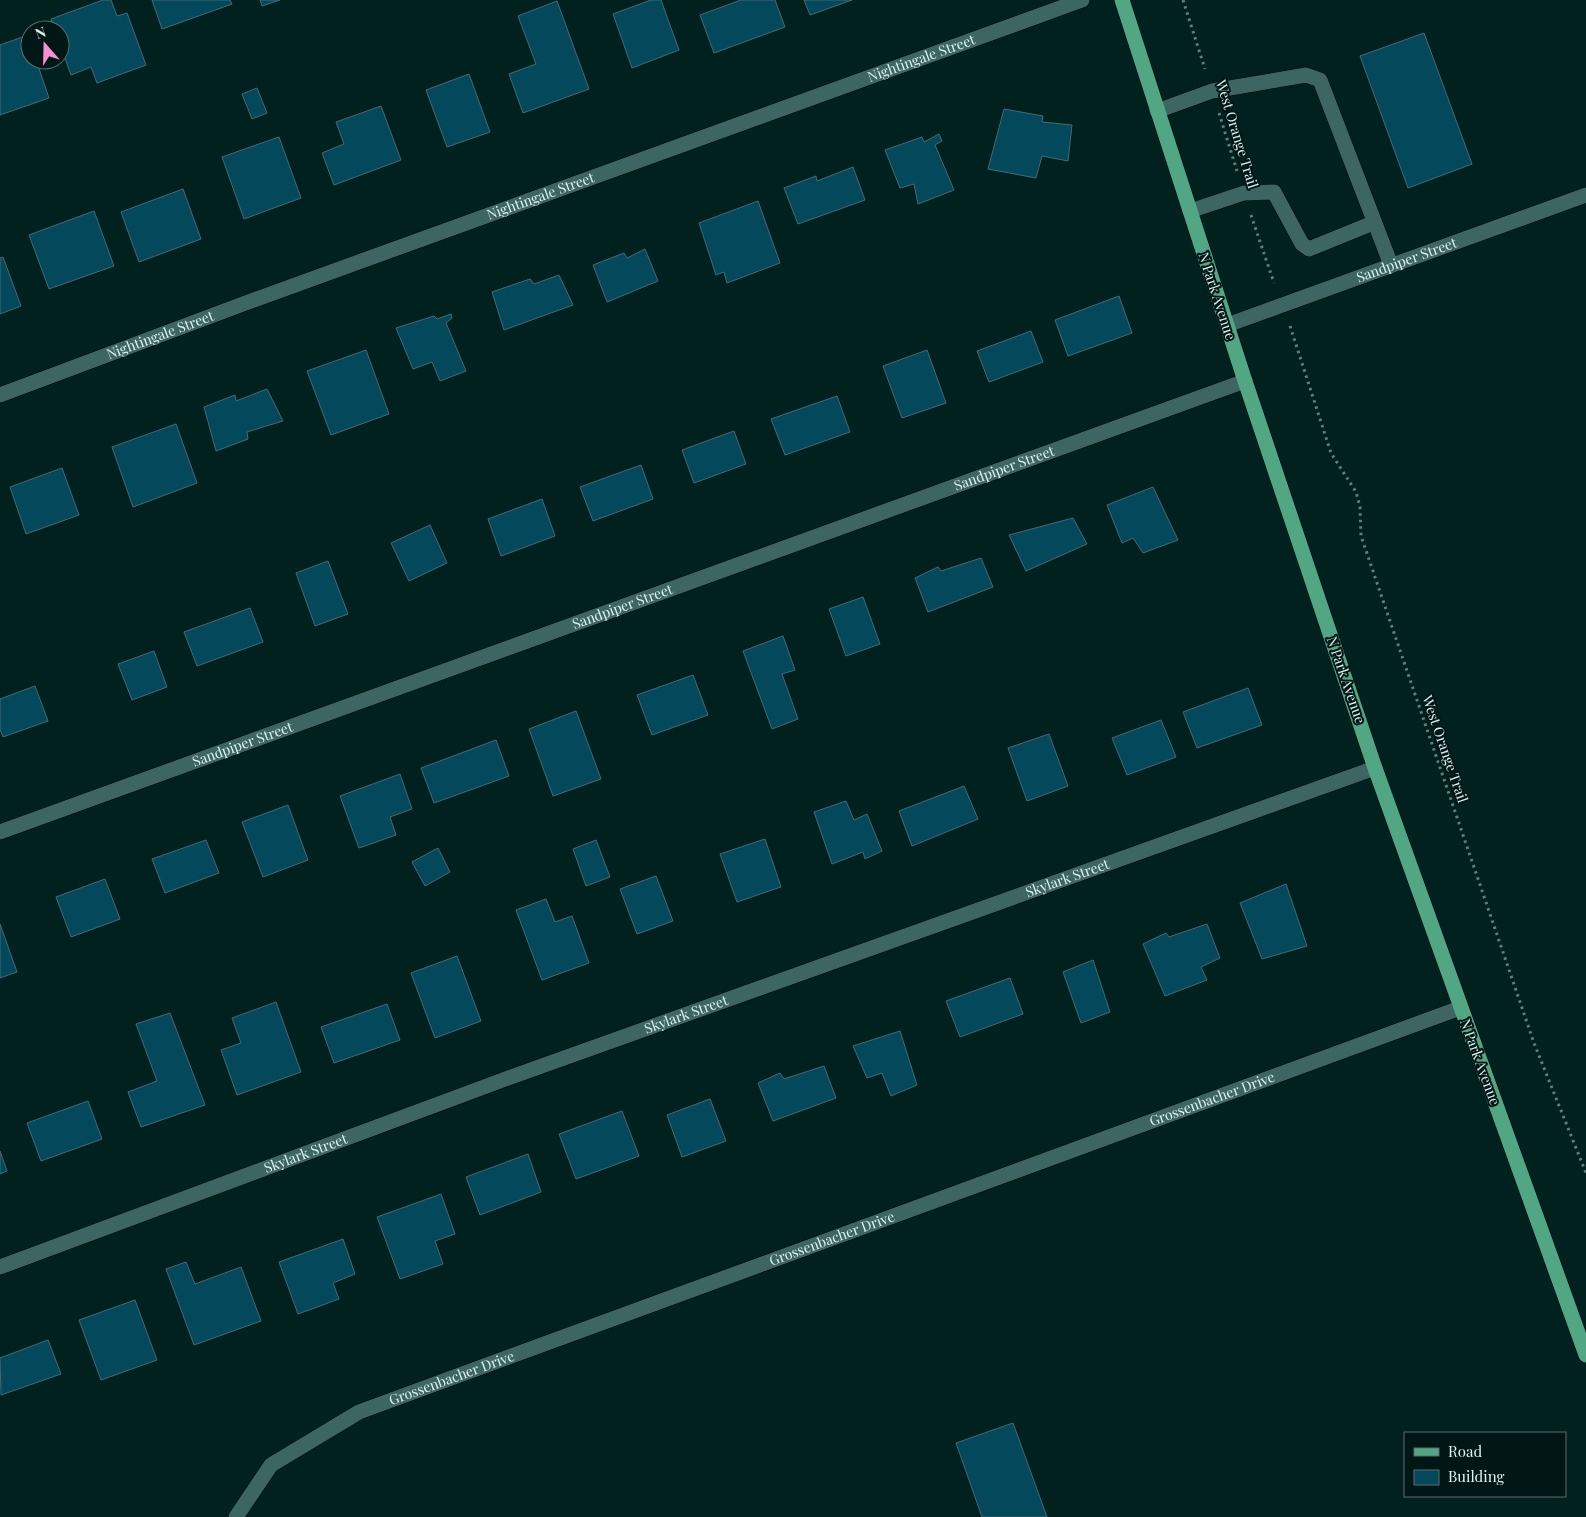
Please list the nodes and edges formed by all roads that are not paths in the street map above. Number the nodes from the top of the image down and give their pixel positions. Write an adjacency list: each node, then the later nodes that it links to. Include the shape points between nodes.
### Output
1 (1082, 0): 10 (street, Nightingale Street, via 251,300)
2 (1122, 0): 3 (main road, N Park Avenue)
3 (1157, 111): 5 (main road, N Park Avenue); 6 (street, via 1212,91 1306,75 1320,80)
4 (1586, 195): 7 (street, Sandpiper Street)
5 (1190, 211): 6 (street, via 1244,193 1274,192 1302,244 1309,249); 8 (main road, N Park Avenue)
6 (1373, 223): 7 (street)
7 (1392, 266): 8 (street, Sandpiper Street)
8 (1227, 325): 9 (main road, N Park Avenue)
9 (1245, 381): 11 (main road, N Park Avenue); 12 (street, Sandpiper Street)
10 (0, 395)
11 (1375, 768): 13 (main road, N Park Avenue); 14 (street, Skylark Street, via 502,1081)
12 (0, 832)
13 (1460, 1008): 15 (main road, N Park Avenue); 16 (street, Grossenbacher Drive, via 359,1412 271,1465)
14 (0, 1267)
15 (1586, 1355)
16 (236, 1517)

